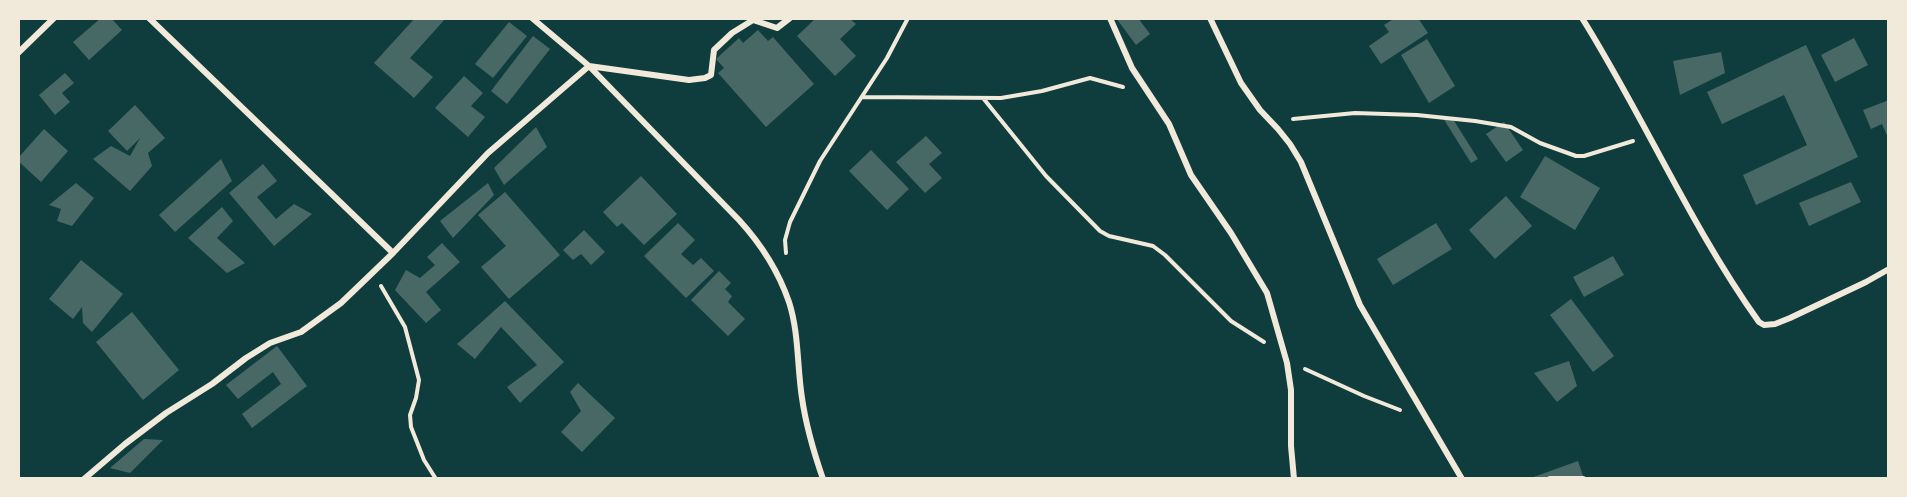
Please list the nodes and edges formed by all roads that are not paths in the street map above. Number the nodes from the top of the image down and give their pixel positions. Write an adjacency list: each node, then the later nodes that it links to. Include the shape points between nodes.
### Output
1 (54, 18): 8 (street)
2 (149, 18): 10 (street)
3 (532, 18): 9 (street)
4 (790, 18): 9 (street, via 777,28 753,20 732,33 714,50 711,75 705,78 680,79)
5 (1110, 18): 14 (street, via 1132,68 1169,124 1197,184 1267,293 1291,390)
6 (1210, 18): 15 (street, via 1241,83 1301,162 1360,306)
7 (1582, 18): 11 (street, via 1733,284 1759,322 1767,325 1782,321)
8 (18, 52)
9 (589, 66): 10 (street, via 488,153); 13 (street, via 739,220 768,256 793,317 802,398)
10 (393, 253): 12 (street, via 320,319 246,358 149,425)
11 (1889, 269)
12 (84, 479)
13 (823, 479)
14 (1294, 479)
15 (1462, 479)
16 (1550, 479): 17 (street)
17 (1583, 479)

